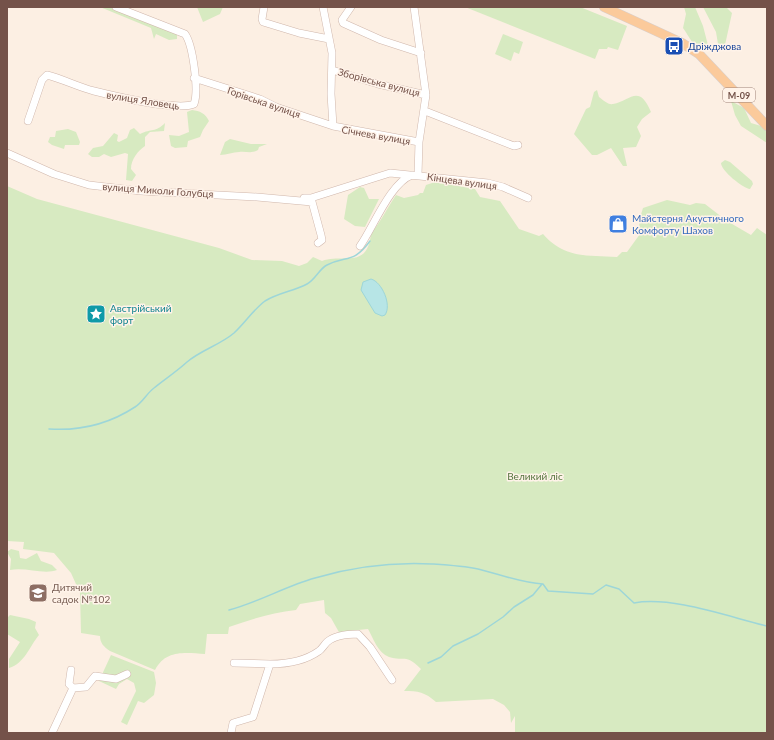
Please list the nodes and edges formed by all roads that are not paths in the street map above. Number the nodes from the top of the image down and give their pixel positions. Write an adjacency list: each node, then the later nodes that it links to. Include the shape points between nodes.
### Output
1 (116, 7): 10 (street, вулиця Яловець, via 185,34 191,46)
2 (264, 7): 7 (street, via 263,22)
3 (323, 7): 7 (street)
4 (351, 7): 8 (street, via 342,20 343,23 381,40)
5 (414, 7): 8 (street)
6 (604, 7): 15 (main road, М-09, via 676,40 699,54)
7 (329, 39): 9 (street)
8 (421, 53): 11 (street)
9 (332, 70): 11 (street, Зборівська вулиця); 14 (street)
10 (194, 78): 13 (street, вулиця Яловець, via 196,100 194,104 185,106 93,91 47,75 42,80); 14 (street, Горівська вулиця)
11 (426, 95): 12 (street)
12 (425, 110): 16 (street); 17 (street, via 514,146)
13 (28, 121)
14 (333, 126): 16 (street, Січнева вулиця)
15 (767, 126)
16 (420, 142): 19 (street)
17 (518, 145)
18 (7, 153): 21 (street, вулиця Миколи Голубця, via 54,174 89,185 141,191)
19 (418, 175): 20 (street, Кінцева вулиця, via 488,183); 21 (street, Кінцева вулиця, via 384,174); 23 (street, Кінцева вулиця, via 406,177 402,181 381,209)
20 (528, 198)
21 (311, 200): 22 (street, via 322,240)
22 (318, 243)
23 (360, 246)
24 (234, 663): 25 (street)
25 (270, 664): 28 (street, via 283,664 307,658 319,651 329,640 346,634 358,634); 31 (street, via 253,716 233,723)
26 (71, 670): 29 (street, via 69,684)
27 (127, 674): 29 (street, via 116,679 95,676 86,687)
28 (392, 680)
29 (74, 688): 30 (street)
30 (52, 733)
31 (231, 733)

